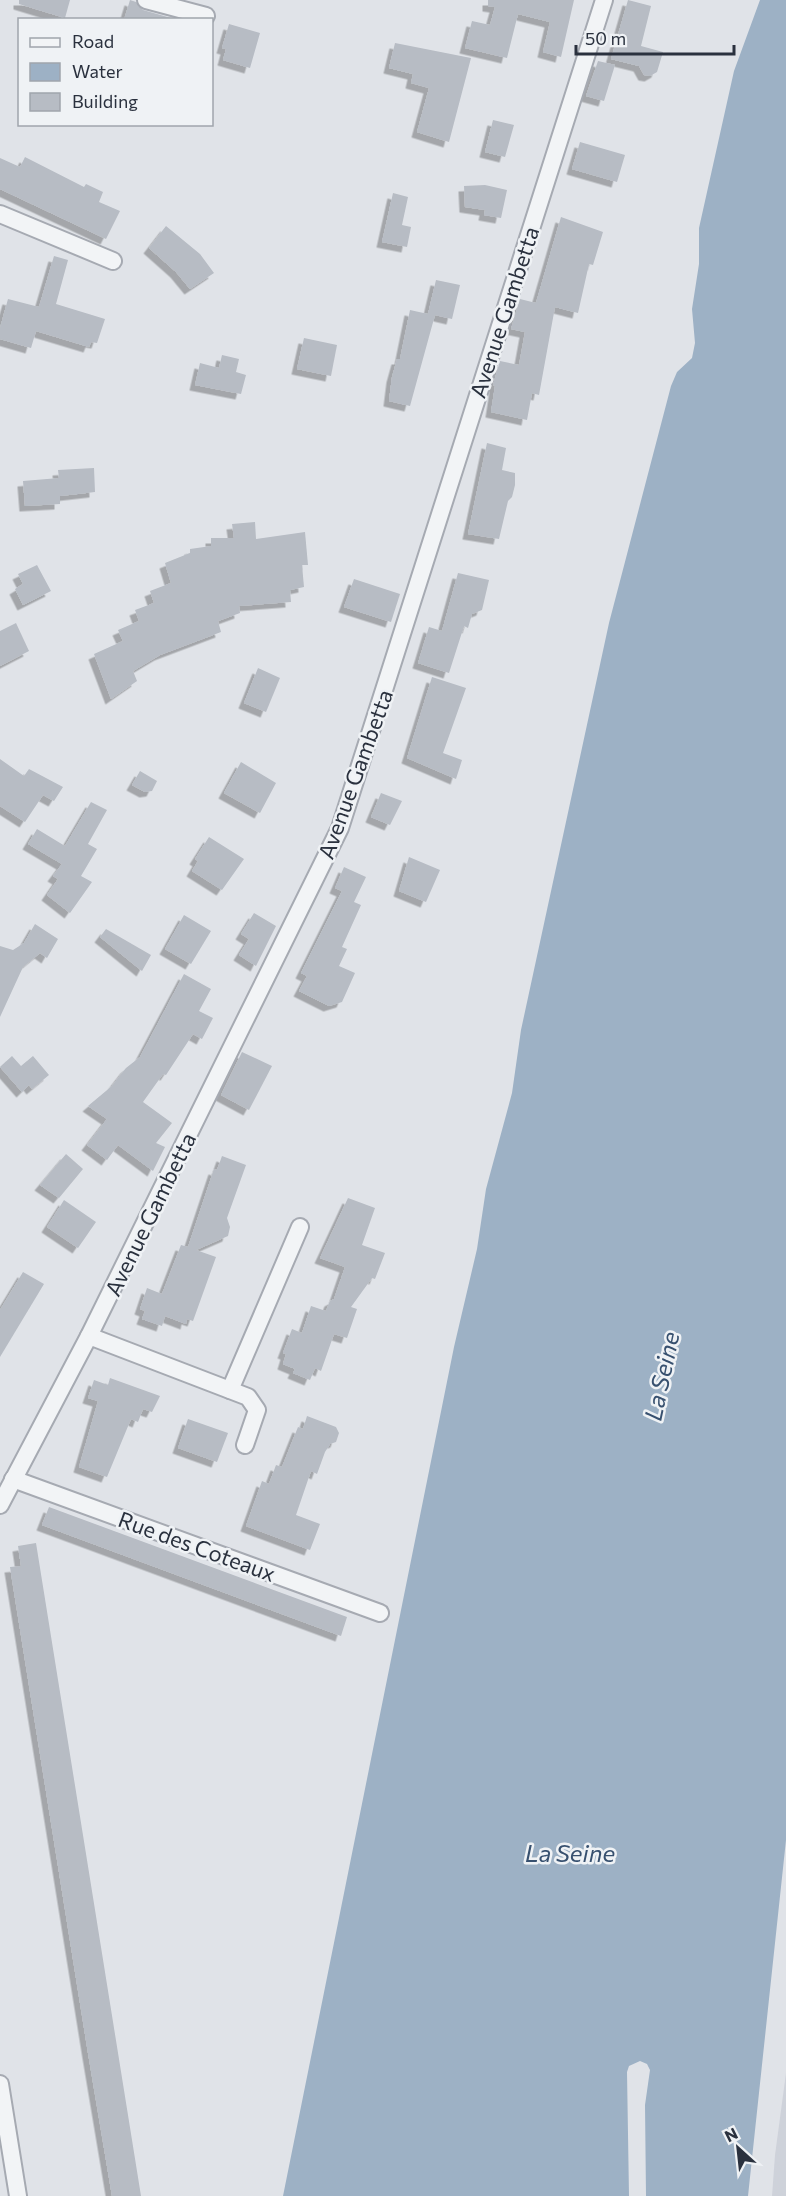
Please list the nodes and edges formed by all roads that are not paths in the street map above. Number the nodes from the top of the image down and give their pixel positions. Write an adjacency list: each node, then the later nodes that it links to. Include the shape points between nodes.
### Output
1 (146, 0): 3 (street)
2 (604, 0): 7 (street, Avenue Gambetta, via 340,828)
3 (206, 16)
4 (0, 214): 5 (street)
5 (113, 261)
6 (300, 1227): 8 (street)
7 (89, 1336): 8 (street); 10 (street, Avenue Gambetta)
8 (230, 1390): 9 (street, via 248,1397 257,1410)
9 (245, 1445)
10 (13, 1479): 11 (street, Avenue Gambetta); 12 (street, Rue des Coteaux)
11 (0, 1505)
12 (380, 1613)
13 (0, 2084): 14 (street)
14 (18, 2196)

